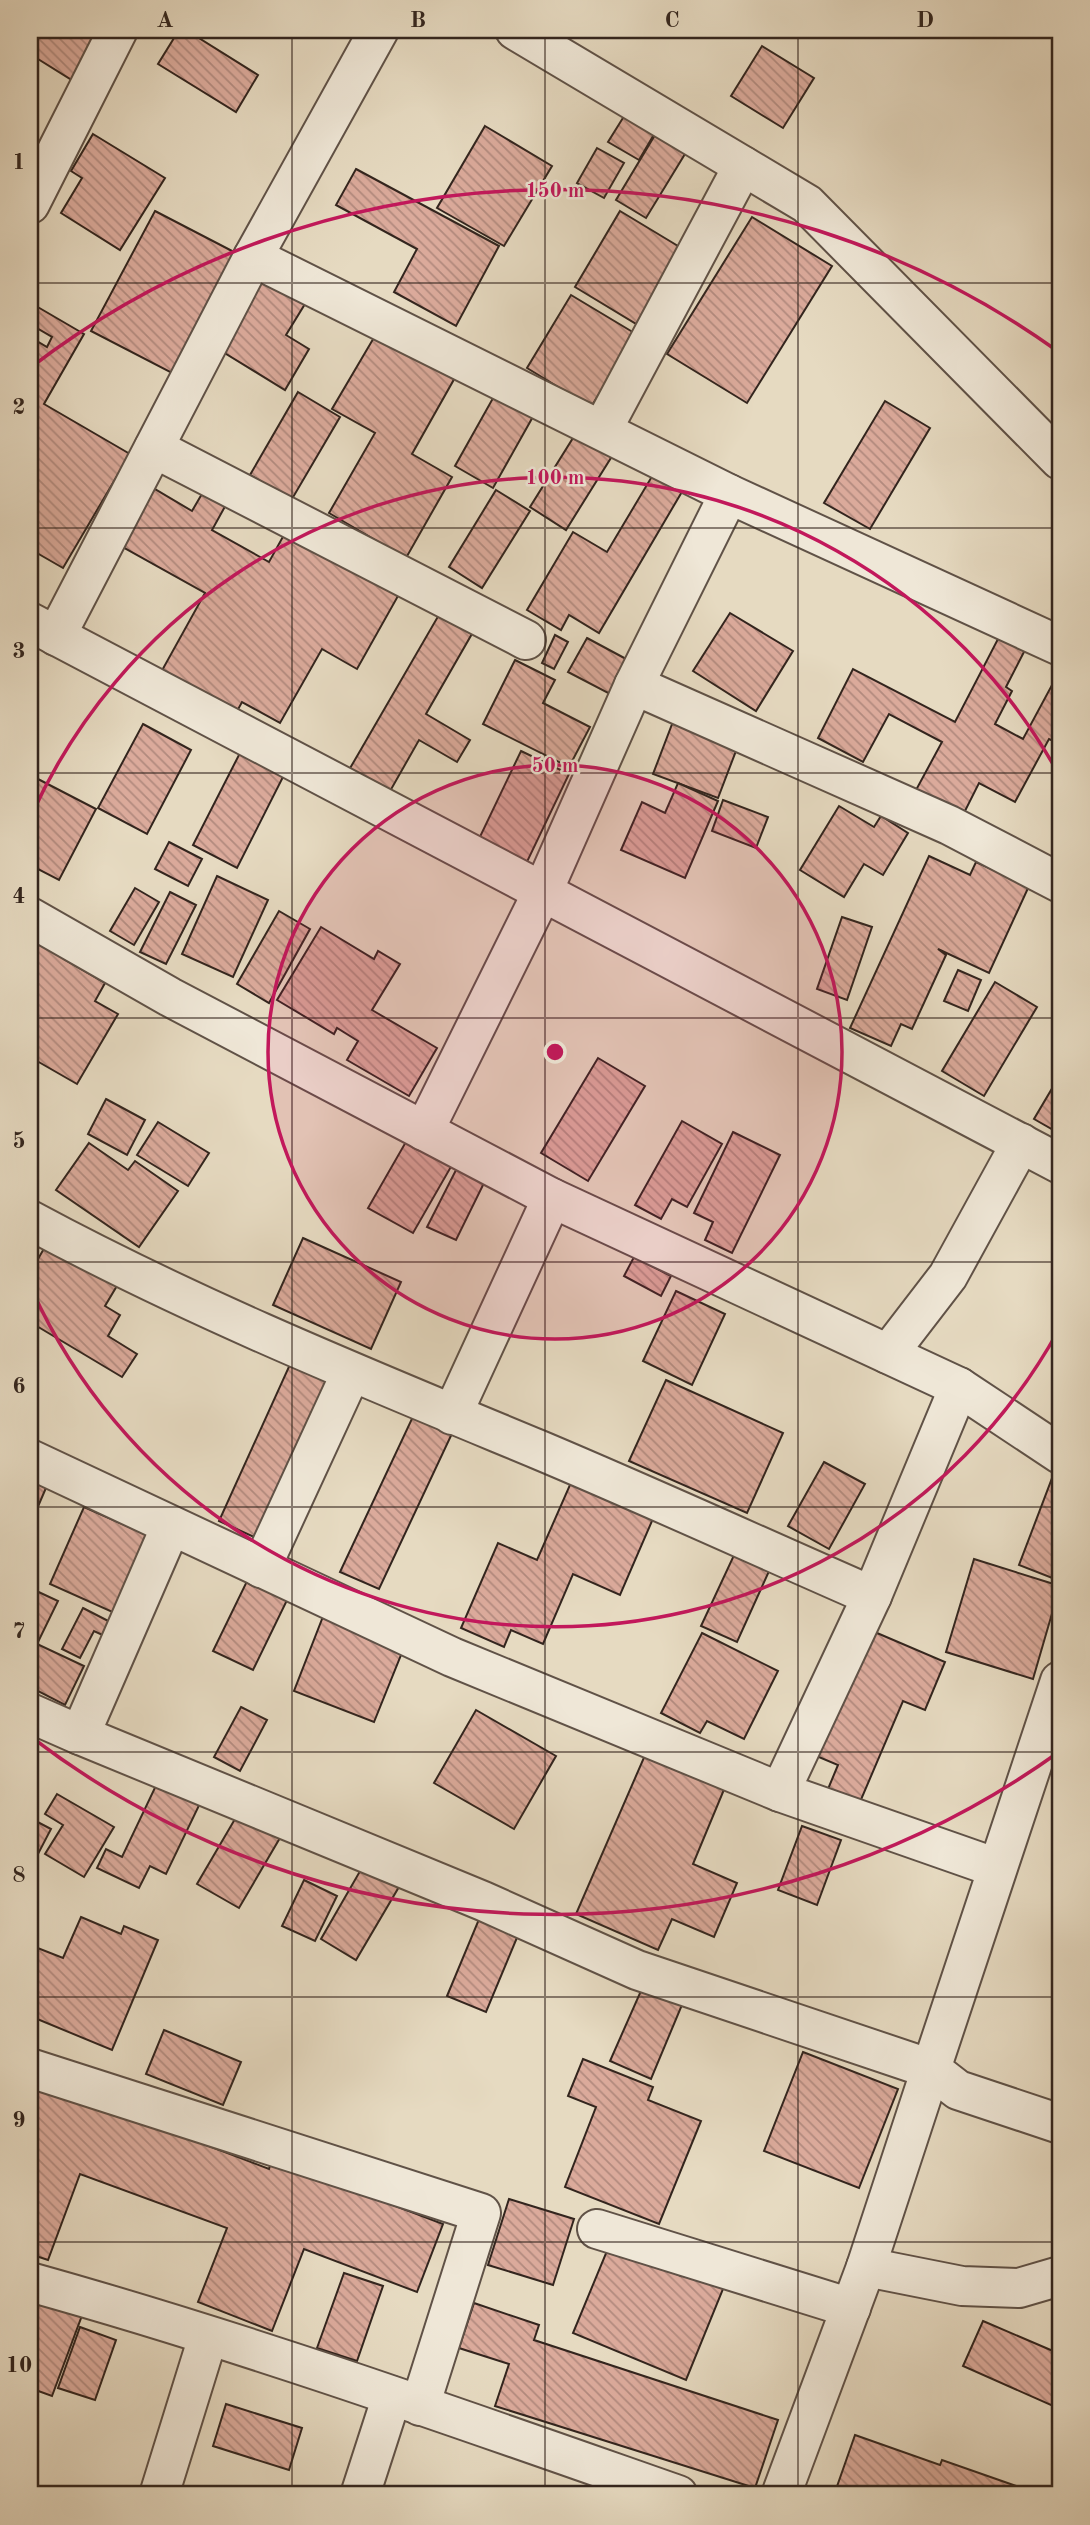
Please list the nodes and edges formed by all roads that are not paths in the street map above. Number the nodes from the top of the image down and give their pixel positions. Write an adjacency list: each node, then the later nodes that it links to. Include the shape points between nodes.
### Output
1 (118, 30): 5 (street)
2 (379, 30): 6 (street)
3 (515, 30): 4 (street)
4 (743, 166): 7 (street); 9 (street, via 807,204)
5 (30, 204)
6 (253, 257): 7 (street); 8 (street)
7 (602, 430): 10 (street)
8 (154, 448): 11 (street); 12 (street)
9 (1060, 460)
10 (729, 494): 13 (street); 14 (street)
11 (43, 629): 16 (street)
12 (526, 640)
13 (1060, 646)
14 (634, 685): 15 (street, via 949,825); 16 (street)
15 (1060, 883)
16 (543, 891): 18 (street); 19 (street)
17 (30, 917): 18 (street)
18 (424, 1131): 21 (street)
19 (1021, 1143): 20 (street); 23 (street, via 948,1276)
20 (1060, 1164)
21 (552, 1198): 23 (street); 26 (street)
22 (30, 1220): 24 (street)
23 (888, 1354): 25 (street)
24 (351, 1373): 26 (street); 30 (street)
25 (959, 1387): 27 (street); 31 (street)
26 (453, 1415): 31 (street)
27 (1060, 1454)
28 (30, 1459): 29 (street)
29 (171, 1526): 30 (street); 34 (street)
30 (261, 1568): 35 (street, via 452,1657)
31 (872, 1595): 35 (street)
32 (1060, 1681): 36 (street)
33 (30, 1713): 34 (street)
34 (80, 1735): 38 (street, via 483,1901 637,1970)
35 (780, 1792): 36 (street)
36 (997, 1868): 38 (street)
37 (30, 2068): 46 (street, via 481,2213)
38 (931, 2068): 39 (street, via 958,2090); 41 (street)
39 (1060, 2124)
40 (597, 2229): 44 (street)
41 (866, 2267): 42 (street, via 962,2286 1019,2288); 44 (street)
42 (1060, 2276)
43 (30, 2282): 45 (street)
44 (851, 2308): 50 (street)
45 (208, 2337): 46 (street); 47 (street)
46 (406, 2401): 48 (street); 49 (street)
47 (159, 2495)
48 (360, 2495)
49 (678, 2495)
50 (781, 2495)

